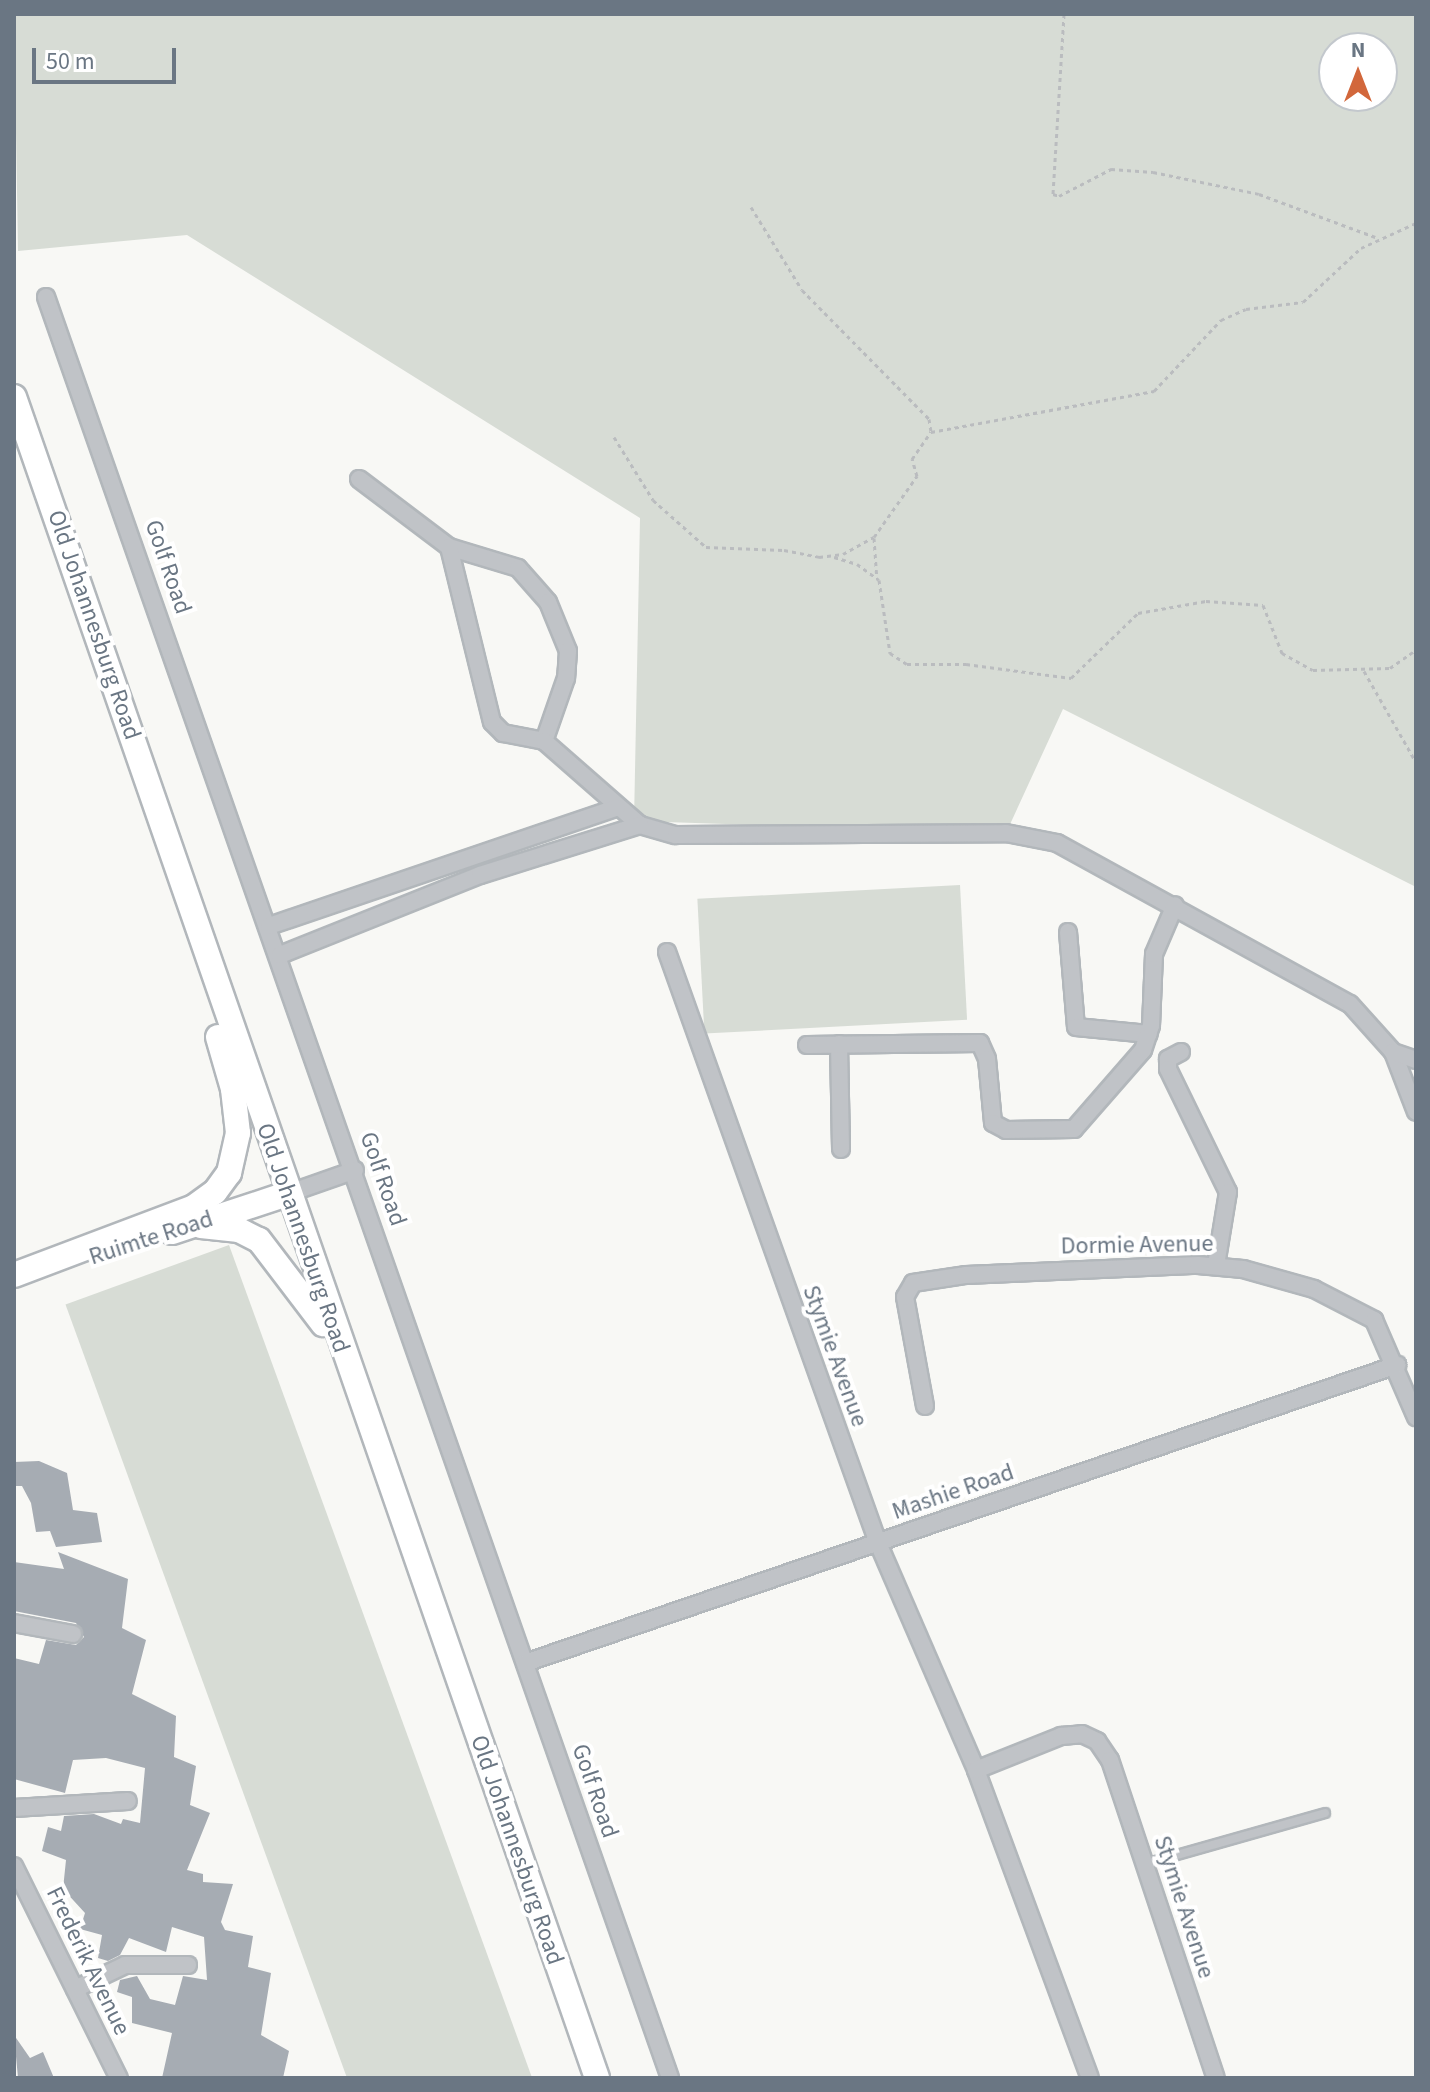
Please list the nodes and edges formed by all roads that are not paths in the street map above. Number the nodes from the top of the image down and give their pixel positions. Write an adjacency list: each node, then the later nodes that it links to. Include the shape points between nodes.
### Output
1 (46, 297): 9 (street, Golf Road)
2 (14, 397): 11 (main road, Old Johannesburg Road)
3 (359, 479): 4 (street)
4 (449, 547): 5 (street, via 492,722 503,733); 5 (street, via 518,568 556,614 568,651 566,678)
5 (544, 741): 6 (street)
6 (616, 808): 7 (street); 9 (street)
7 (640, 825): 8 (street, via 676,835 1006,833 1057,843); 13 (street, via 480,875)
8 (1175, 905): 14 (street, via 1154,954); 18 (street, via 1339,996)
9 (269, 926): 13 (street, Golf Road)
10 (1068, 932): 14 (street, via 1076,1027)
11 (202, 943): 24 (main road, Old Johannesburg Road); 27 (main road, via 210,1009 237,1117 237,1146 229,1173 194,1207)
12 (667, 952): 33 (street, Stymie Avenue)
13 (280, 955): 23 (street, Golf Road)
14 (1149, 1034): 15 (street, via 1143,1050 1083,1122 1065,1131 1006,1130 993,1123 987,1059 980,1043)
15 (839, 1044): 16 (street); 22 (street)
16 (807, 1045)
17 (1181, 1052): 26 (street, via 1168,1059 1168,1069 1228,1192)
18 (1393, 1052): 19 (street); 20 (street)
19 (1416, 1060)
20 (1411, 1086): 21 (street)
21 (1416, 1112)
22 (841, 1149)
23 (355, 1170): 24 (street); 36 (street, Golf Road)
24 (287, 1194): 25 (main road, Ruimte Road); 29 (main road, Old Johannesburg Road)
25 (193, 1225): 28 (main road, Ruimte Road); 29 (main road, via 239,1230 259,1240)
26 (1216, 1265): 30 (street, Dormie Avenue, via 1335,1298 1374,1320); 31 (street, Dormie Avenue, via 966,1275 913,1283 905,1297)
27 (14, 1275)
28 (14, 1282)
29 (344, 1356): 46 (main road, Old Johannesburg Road)
30 (1397, 1365): 32 (street, Dormie Avenue); 33 (street, Mashie Road)
31 (925, 1406)
32 (1416, 1417)
33 (878, 1543): 36 (street, Mashie Road); 37 (street, Stymie Avenue)
34 (14, 1623): 35 (street)
35 (73, 1634)
36 (525, 1663): 47 (street, Golf Road)
37 (976, 1770): 41 (street, Stymie Avenue, via 1061,1736 1082,1734 1097,1741 1110,1760); 48 (street, Stymie Avenue)
38 (128, 1801): 39 (street)
39 (14, 1808)
40 (1325, 1813): 41 (lane)
41 (1145, 1864): 49 (street, Stymie Avenue)
42 (14, 1866): 44 (street, Frederik Avenue)
43 (188, 1965): 44 (street, via 125,1965)
44 (75, 1989): 45 (street, Frederik Avenue)
45 (119, 2078)
46 (597, 2078)
47 (670, 2078)
48 (1090, 2078)
49 (1216, 2078)

